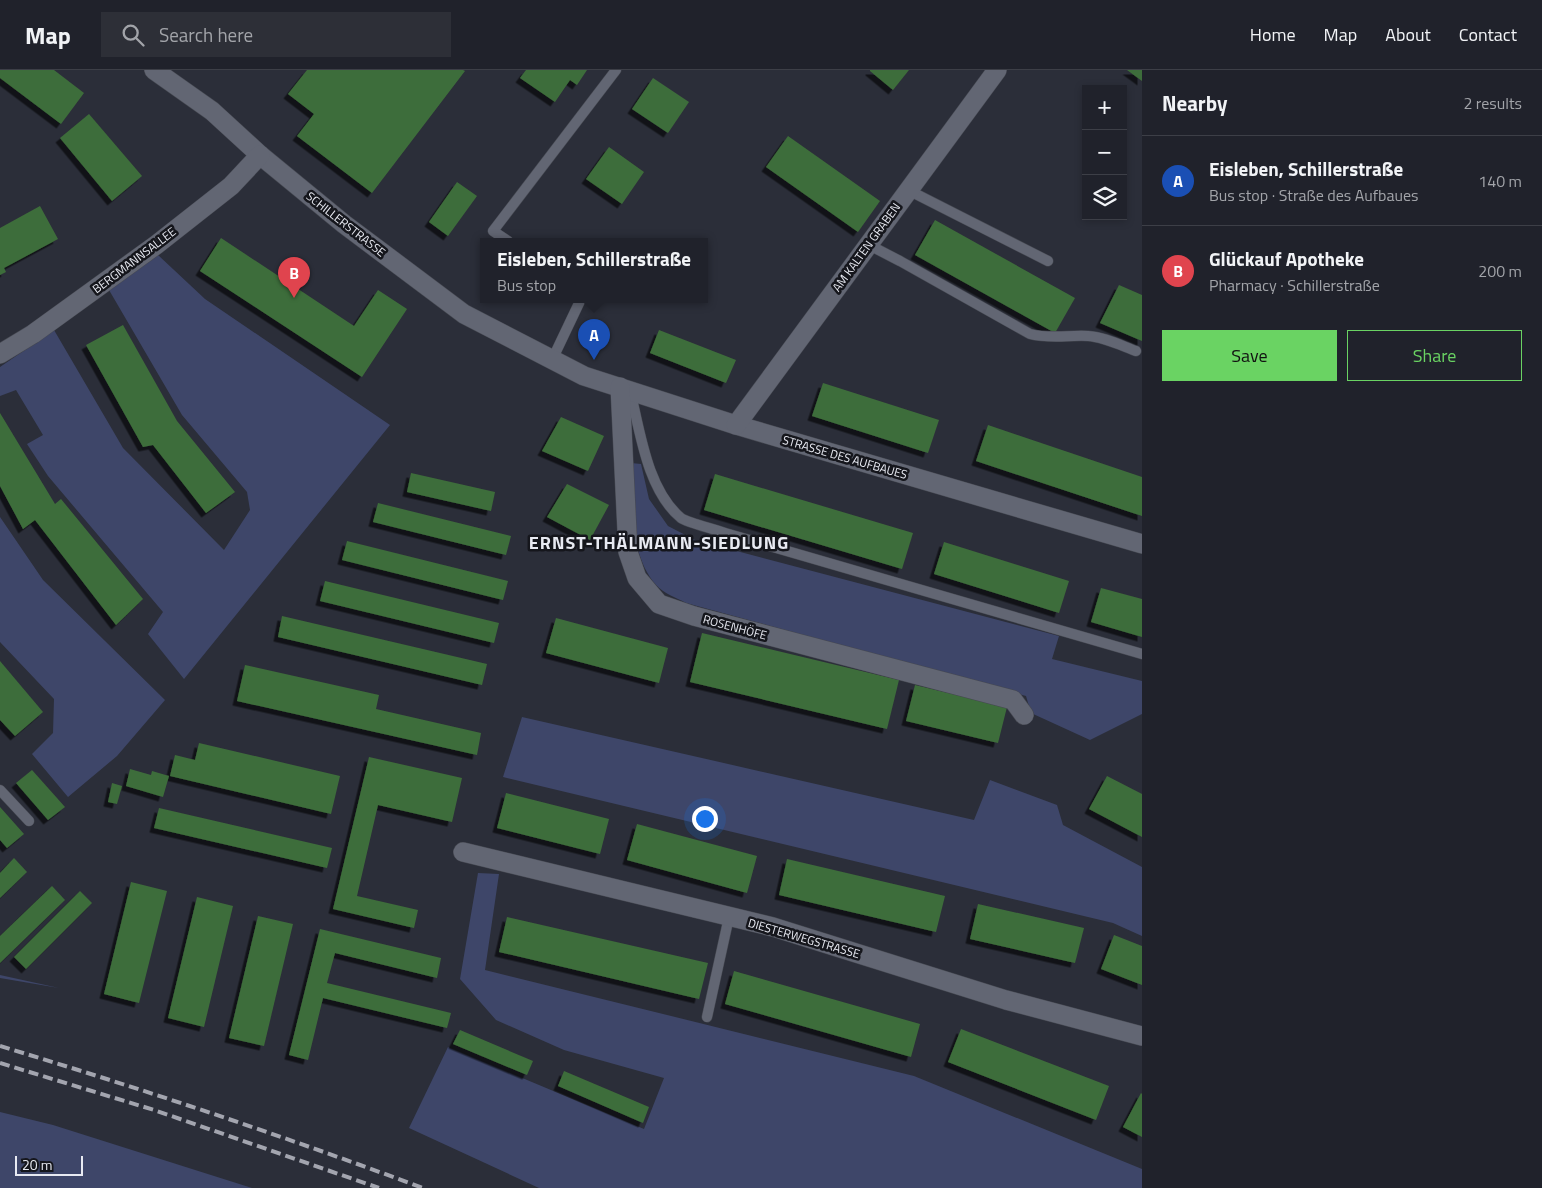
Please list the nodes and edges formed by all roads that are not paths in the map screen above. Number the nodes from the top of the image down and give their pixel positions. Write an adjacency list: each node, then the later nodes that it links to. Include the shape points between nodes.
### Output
1 (154, 70): 4 (street, SCHILLERSTRASSE, via 212,111)
2 (616, 70): 6 (lane, via 493,231)
3 (997, 70): 5 (street, AM KALTEN GRABEN)
4 (260, 155): 11 (street, BERGMANNSALLEE, via 231,186 156,244 33,334); 12 (street, SCHILLERSTRASSE, via 344,224 464,314)
5 (908, 190): 7 (street, AM KALTEN GRABEN); 8 (lane)
6 (504, 238)
7 (868, 245): 10 (lane, via 1030,334 1101,338); 14 (street, AM KALTEN GRABEN)
8 (1048, 261)
9 (578, 303): 12 (lane)
10 (1136, 351)
11 (0, 354)
12 (552, 360): 13 (street, STRASSE DES AUFBAUES, via 584,376)
13 (625, 388): 14 (street, STRASSE DES AUFBAUES); 16 (lane, via 662,497 682,519); 17 (street, ROSENHÖFE, via 628,552 637,578 659,604 1013,700)
14 (736, 425): 15 (street, STRASSE DES AUFBAUES)
15 (1142, 544)
16 (1142, 654)
17 (1024, 716)
18 (0, 790): 19 (lane)
19 (29, 821)
20 (463, 852): 21 (street, DIESTERWEGSTRASSE)
21 (729, 917): 22 (lane); 23 (street, DIESTERWEGSTRASSE, via 773,927 1006,1000)
22 (707, 1017)
23 (1142, 1036)

